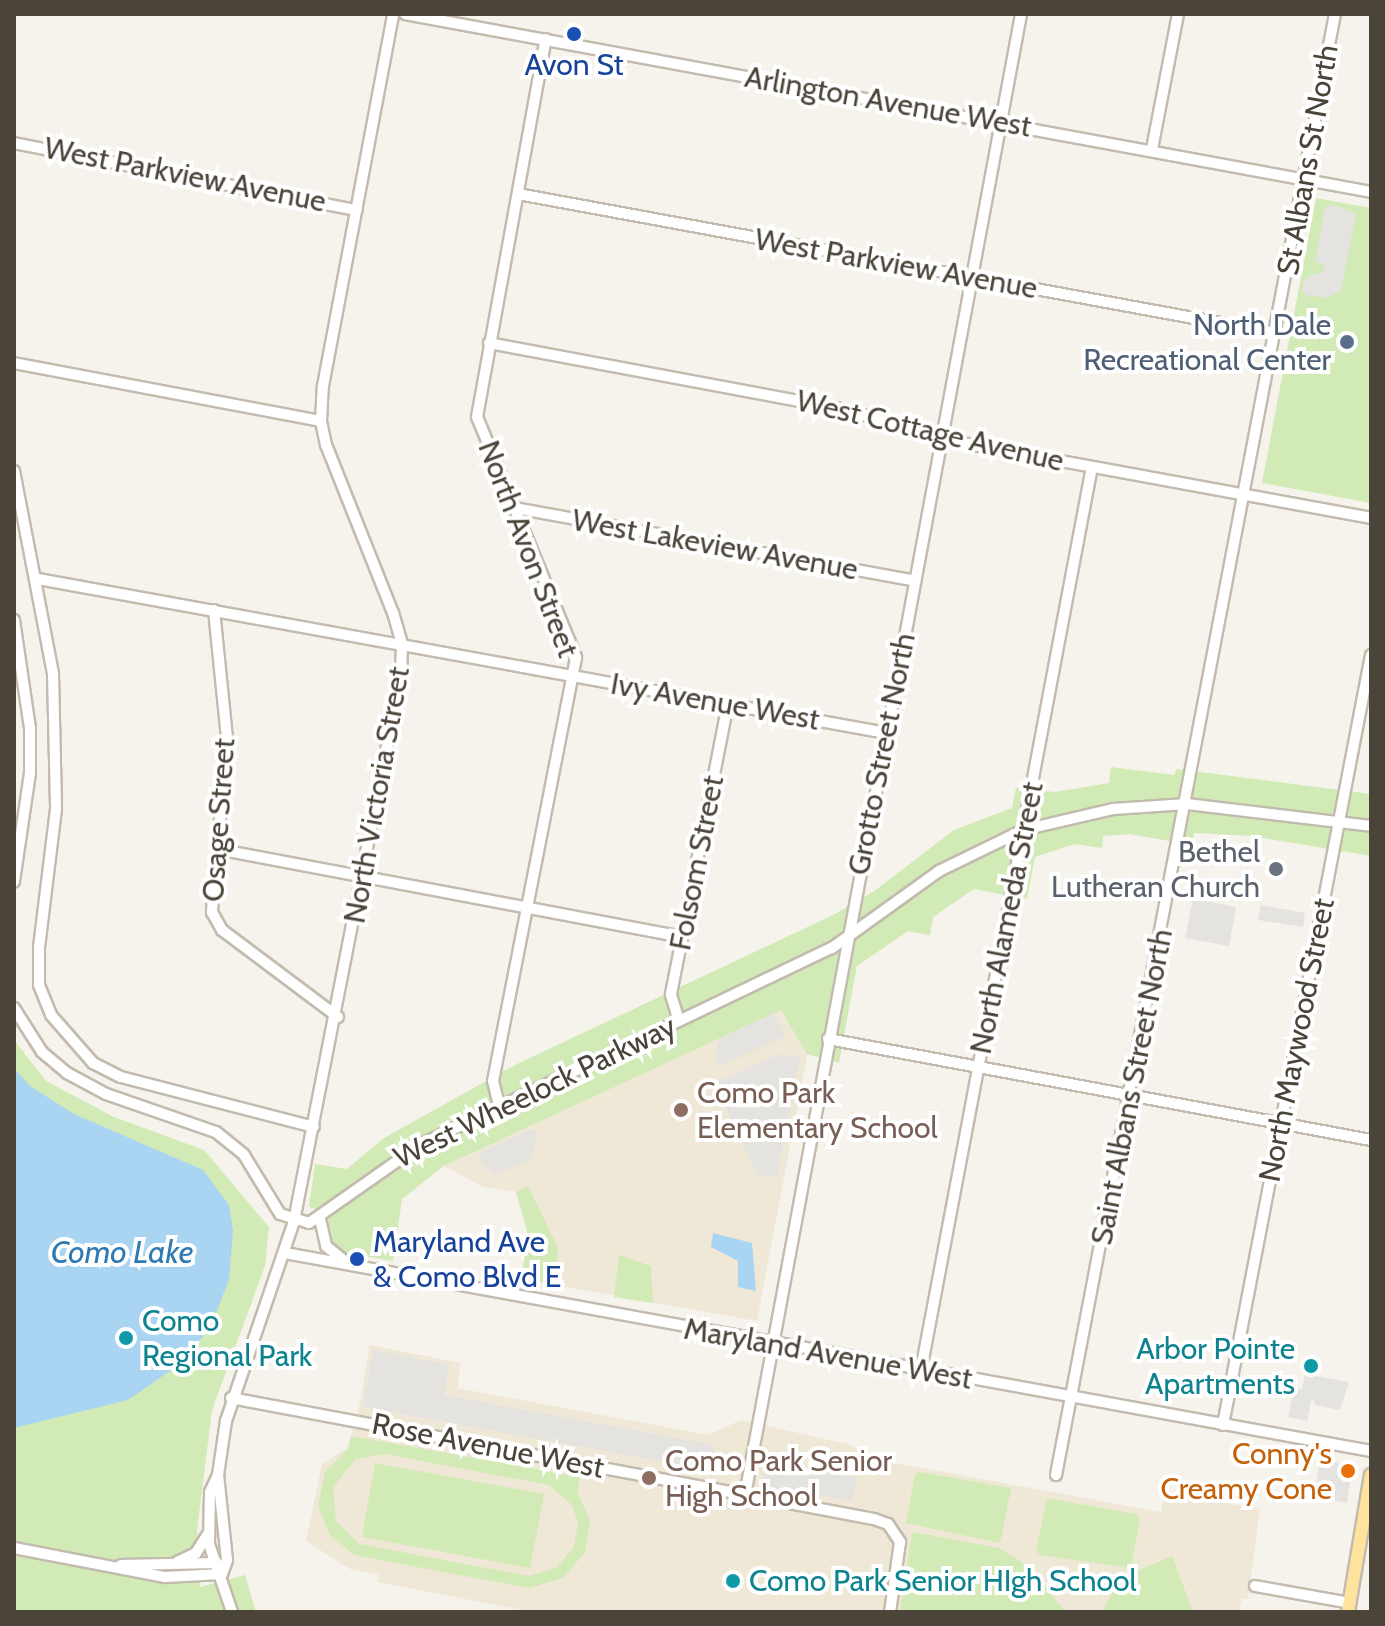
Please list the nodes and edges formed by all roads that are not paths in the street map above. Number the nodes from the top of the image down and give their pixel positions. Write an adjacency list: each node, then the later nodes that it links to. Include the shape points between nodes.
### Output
1 (393, 14): 13 (street, North Victoria Street)
2 (405, 14): 6 (street, Arlington Avenue West)
3 (1021, 14): 7 (street, Grotto Street North)
4 (1178, 14): 9 (street)
5 (1335, 14): 10 (street, St Albans St North)
6 (546, 39): 7 (street, Arlington Avenue West); 12 (street, North Avon Street)
7 (1001, 123): 9 (street, Arlington Avenue West); 14 (street, Grotto Street North)
8 (14, 143): 13 (street, West Parkview Avenue)
9 (1152, 149): 10 (street, Arlington Avenue West)
10 (1305, 180): 11 (street, Arlington Avenue West); 15 (street, St Albans St North)
11 (1371, 192)
12 (518, 194): 14 (street, West Parkview Avenue); 16 (street, North Avon Street)
13 (356, 210): 18 (street, North Victoria Street)
14 (970, 277): 15 (street, West Parkview Avenue); 19 (street, Grotto Street North)
15 (1275, 333): 22 (street, St Albans St North)
16 (489, 343): 19 (street, West Cottage Avenue, via 851,411); 23 (street, North Avon Street, via 477,417)
17 (14, 363): 18 (street)
18 (321, 421): 29 (street, North Victoria Street)
19 (941, 439): 20 (street, West Cottage Avenue); 26 (street, Grotto Street North)
20 (1092, 467): 22 (street, West Cottage Avenue); 37 (street, North Alameda Street)
21 (14, 471): 25 (street)
22 (1246, 494): 24 (street, West Cottage Avenue); 34 (street, Saint Albans Street North)
23 (515, 508): 26 (street, West Lakeview Avenue); 31 (street, North Avon Street, via 576,657)
24 (1371, 518)
25 (38, 579): 27 (street, Ivy Avenue West); 52 (street, via 58,749 51,868 39,948 39,985 51,1015 93,1063 121,1077)
26 (915, 581): 33 (street, Grotto Street North)
27 (214, 610): 29 (street, Ivy Avenue West); 38 (street, Osage Street, via 227,739)
28 (14, 620): 40 (street, via 30,743)
29 (402, 644): 31 (street, Ivy Avenue West); 39 (street, North Victoria Street)
30 (1371, 655): 35 (street, North Maywood Street)
31 (573, 676): 32 (street, Ivy Avenue West); 41 (street, North Avon Street)
32 (728, 704): 33 (street, Ivy Avenue West); 42 (street, Folsom Street)
33 (886, 733): 43 (street, Grotto Street North)
34 (1187, 804): 35 (street, West Wheelock Parkway); 37 (street, West Wheelock Parkway, via 1113,809); 49 (street, Saint Albans Street North)
35 (1338, 821): 36 (street, West Wheelock Parkway); 51 (street, North Maywood Street)
36 (1371, 826)
37 (1023, 830): 43 (street, West Wheelock Parkway, via 939,871); 48 (street, North Alameda Street)
38 (217, 849): 39 (street); 45 (street, Osage Street, via 210,901 216,923)
39 (362, 876): 41 (street); 45 (street, North Victoria Street)
40 (14, 882)
41 (525, 909): 42 (street); 50 (street, North Avon Street, via 493,1081)
42 (682, 937): 46 (street, Folsom Street, via 671,994)
43 (847, 938): 46 (street, West Wheelock Parkway); 47 (street, Grotto Street North)
44 (14, 1008): 55 (street, via 42,1052 76,1080 226,1138 244,1155 280,1214)
45 (338, 1017): 52 (street, North Victoria Street)
46 (679, 1021): 50 (street, West Wheelock Parkway)
47 (828, 1039): 48 (street); 58 (street, Grotto Street North)
48 (978, 1067): 49 (street); 59 (street, North Alameda Street)
49 (1130, 1095): 51 (street); 61 (street, Saint Albans Street North)
50 (499, 1105): 54 (street, West Wheelock Parkway, via 381,1168)
51 (1283, 1123): 53 (street); 62 (street, North Maywood Street)
52 (314, 1127): 55 (street, North Victoria Street)
53 (1371, 1140)
54 (320, 1219): 55 (street); 57 (street, via 326,1246)
55 (294, 1221): 56 (street, North Victoria Street)
56 (285, 1253): 57 (street, Maryland Avenue West); 60 (street, North Victoria Street)
57 (351, 1266): 58 (street, Maryland Avenue West)
58 (773, 1345): 59 (street, Maryland Avenue West); 67 (street, Grotto Street North)
59 (921, 1370): 61 (street, Maryland Avenue West)
60 (231, 1398): 64 (street, North Victoria Street); 67 (street, Rose Avenue West)
61 (1073, 1398): 62 (street, Maryland Avenue West); 65 (street)
62 (1223, 1425): 63 (street, Maryland Avenue West)
63 (1371, 1451)
64 (218, 1475): 68 (street, North Victoria Street, via 210,1492); 70 (street)
65 (1056, 1475)
66 (1371, 1475): 76 (main road)
67 (745, 1495): 78 (street, Rose Avenue West, via 888,1524 900,1542)
68 (210, 1528): 71 (street, via 196,1553); 72 (street, North Victoria Street)
69 (14, 1548): 73 (street)
70 (227, 1560): 72 (street); 74 (street)
71 (168, 1564): 72 (street); 73 (street)
72 (213, 1564): 74 (street)
73 (110, 1565): 74 (street, via 181,1578)
74 (222, 1574): 77 (street)
75 (1255, 1586): 76 (street)
76 (1349, 1608)
77 (232, 1612)
78 (890, 1612)

